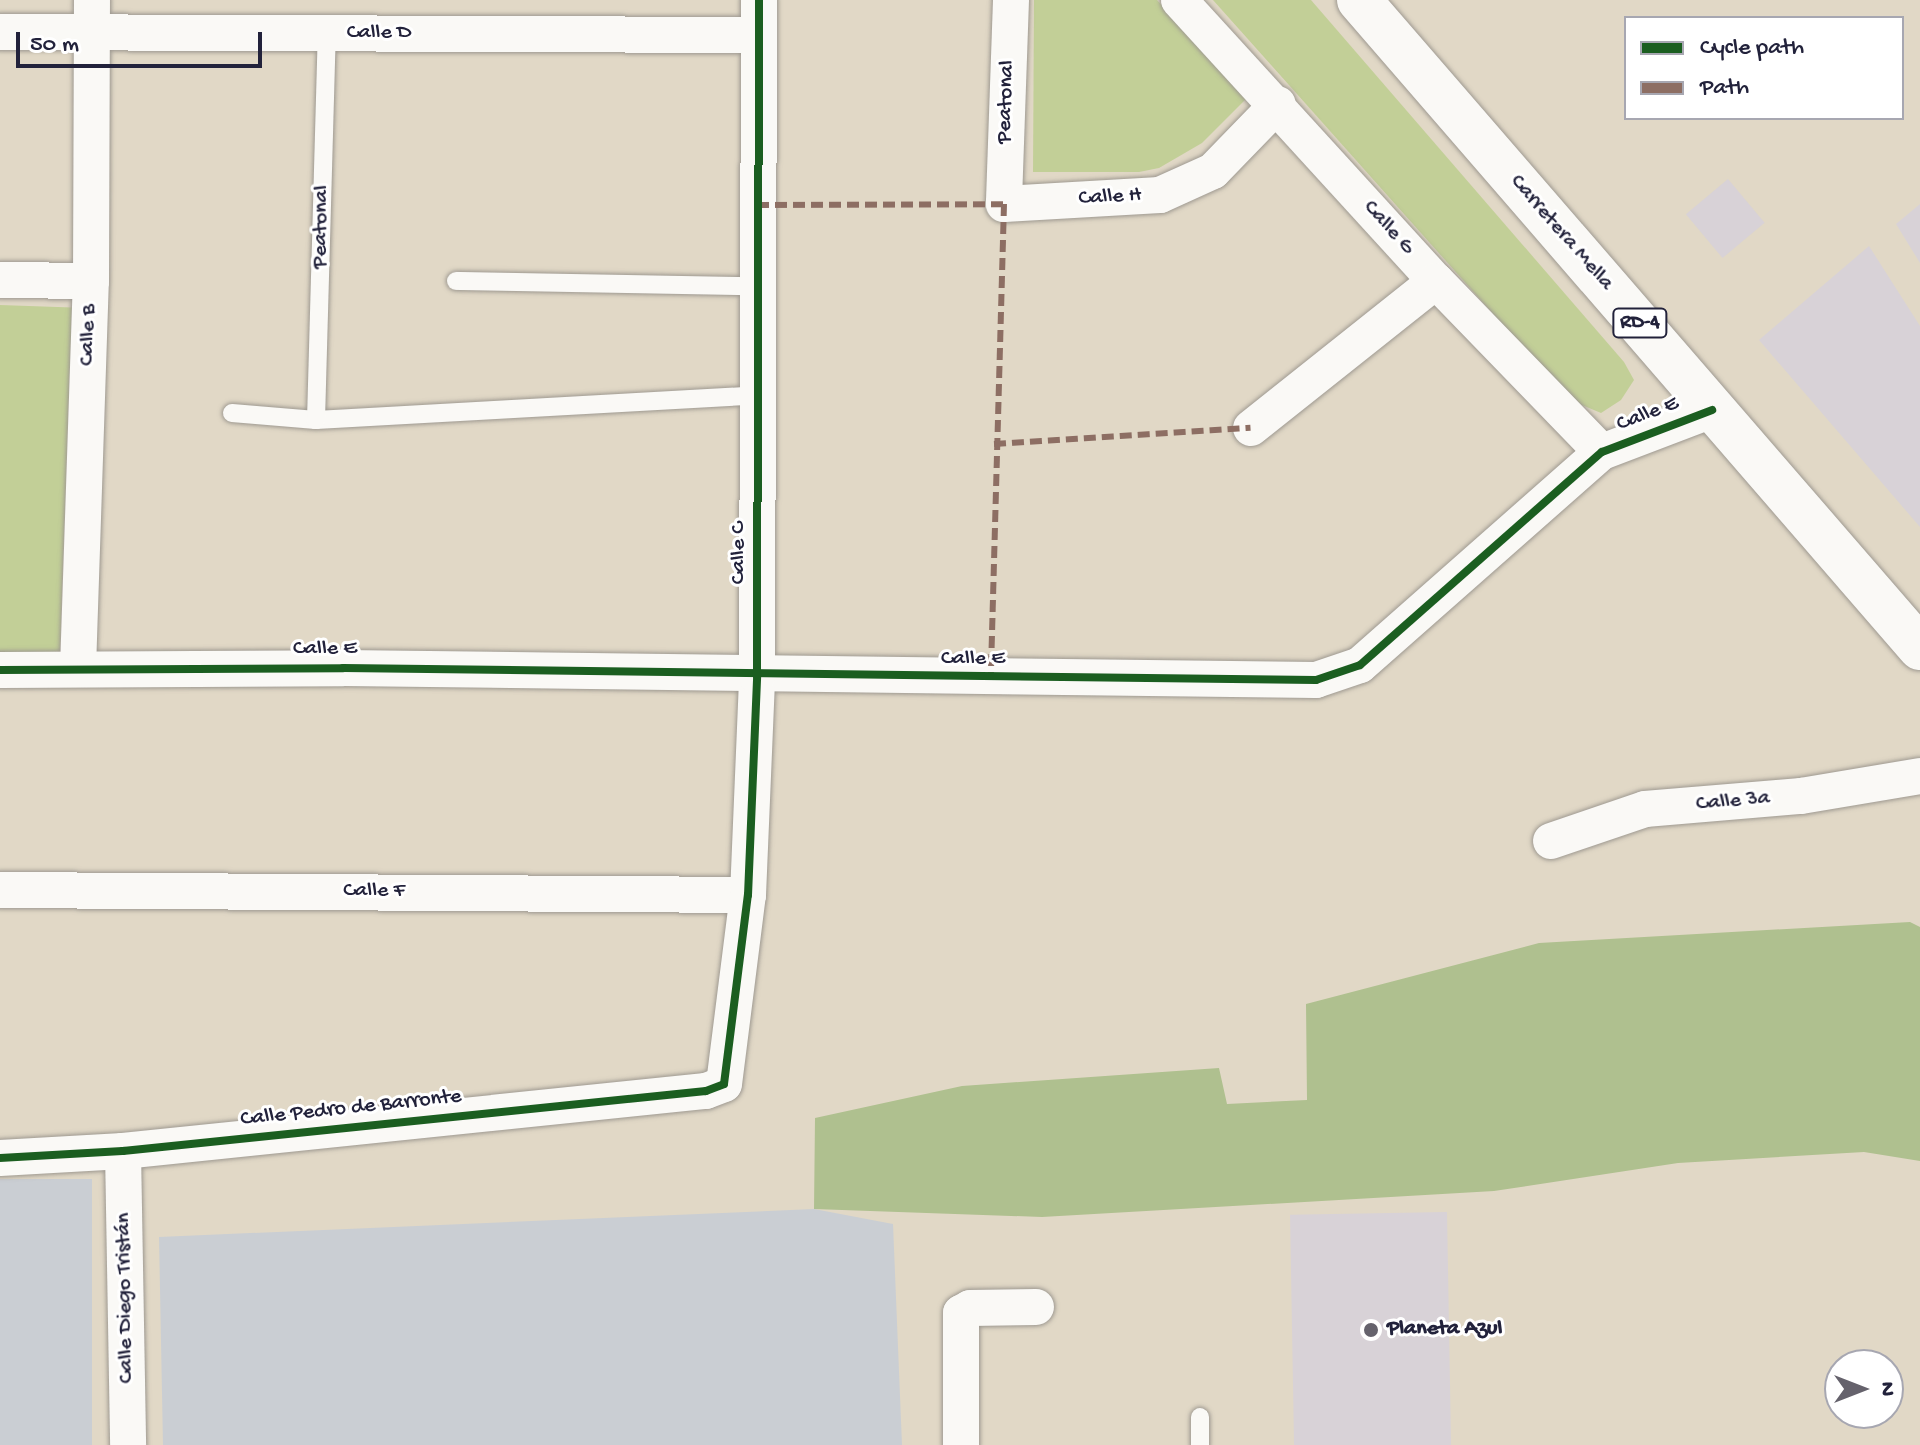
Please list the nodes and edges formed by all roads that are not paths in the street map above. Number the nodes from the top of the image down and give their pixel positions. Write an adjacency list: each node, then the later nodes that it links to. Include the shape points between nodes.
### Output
1 (1011, 0): 9 (street, Peatonal)
2 (1179, 0): 8 (street, Calle G)
3 (1359, 0): 16 (main road, Carretera Mella / RD-4)
4 (92, 16): 6 (street, Calle D); 7 (street, Calle D); 11 (street, Calle B)
5 (759, 18): 7 (street, Calle D); 14 (street, Calle C)
6 (0, 32)
7 (327, 33): 18 (lane, Peatonal)
8 (1278, 104): 9 (street, Calle H, via 1213,171 1160,195); 13 (street, Calle G)
9 (1004, 204)
10 (0, 280): 11 (street)
11 (91, 281): 22 (street, Calle B)
12 (456, 281): 14 (lane)
13 (1436, 281): 19 (street); 20 (street, Calle G)
14 (756, 286): 15 (street, Calle C)
15 (758, 395): 18 (lane); 24 (street, Calle C)
16 (1712, 410): 20 (street, Calle E); 21 (main road, Carretera Mella / RD-4)
17 (232, 413): 18 (lane)
18 (316, 420)
19 (1251, 428)
20 (1602, 452): 24 (street, Calle E, via 1360,665 1316,680)
21 (1920, 648)
22 (78, 669): 23 (street, Calle E); 24 (street, Calle E)
23 (0, 670)
24 (757, 676): 28 (street, Calle C)
25 (1920, 776): 26 (street, Calle 3a, via 1801,796 1645,809)
26 (1551, 841)
27 (0, 890): 28 (street, Calle F)
28 (748, 895): 29 (street, Calle C, via 731,1061 724,1084)
29 (706, 1091): 30 (street, Calle Pedro de Barronte)
30 (123, 1151): 31 (street, Calle Pedro de Barronte); 34 (street, Calle Diego Tristán)
31 (0, 1158)
32 (1036, 1307): 35 (street, via 970,1308 961,1313)
33 (1200, 1417): 36 (lane)
34 (128, 1445)
35 (961, 1445)
36 (1200, 1445)

